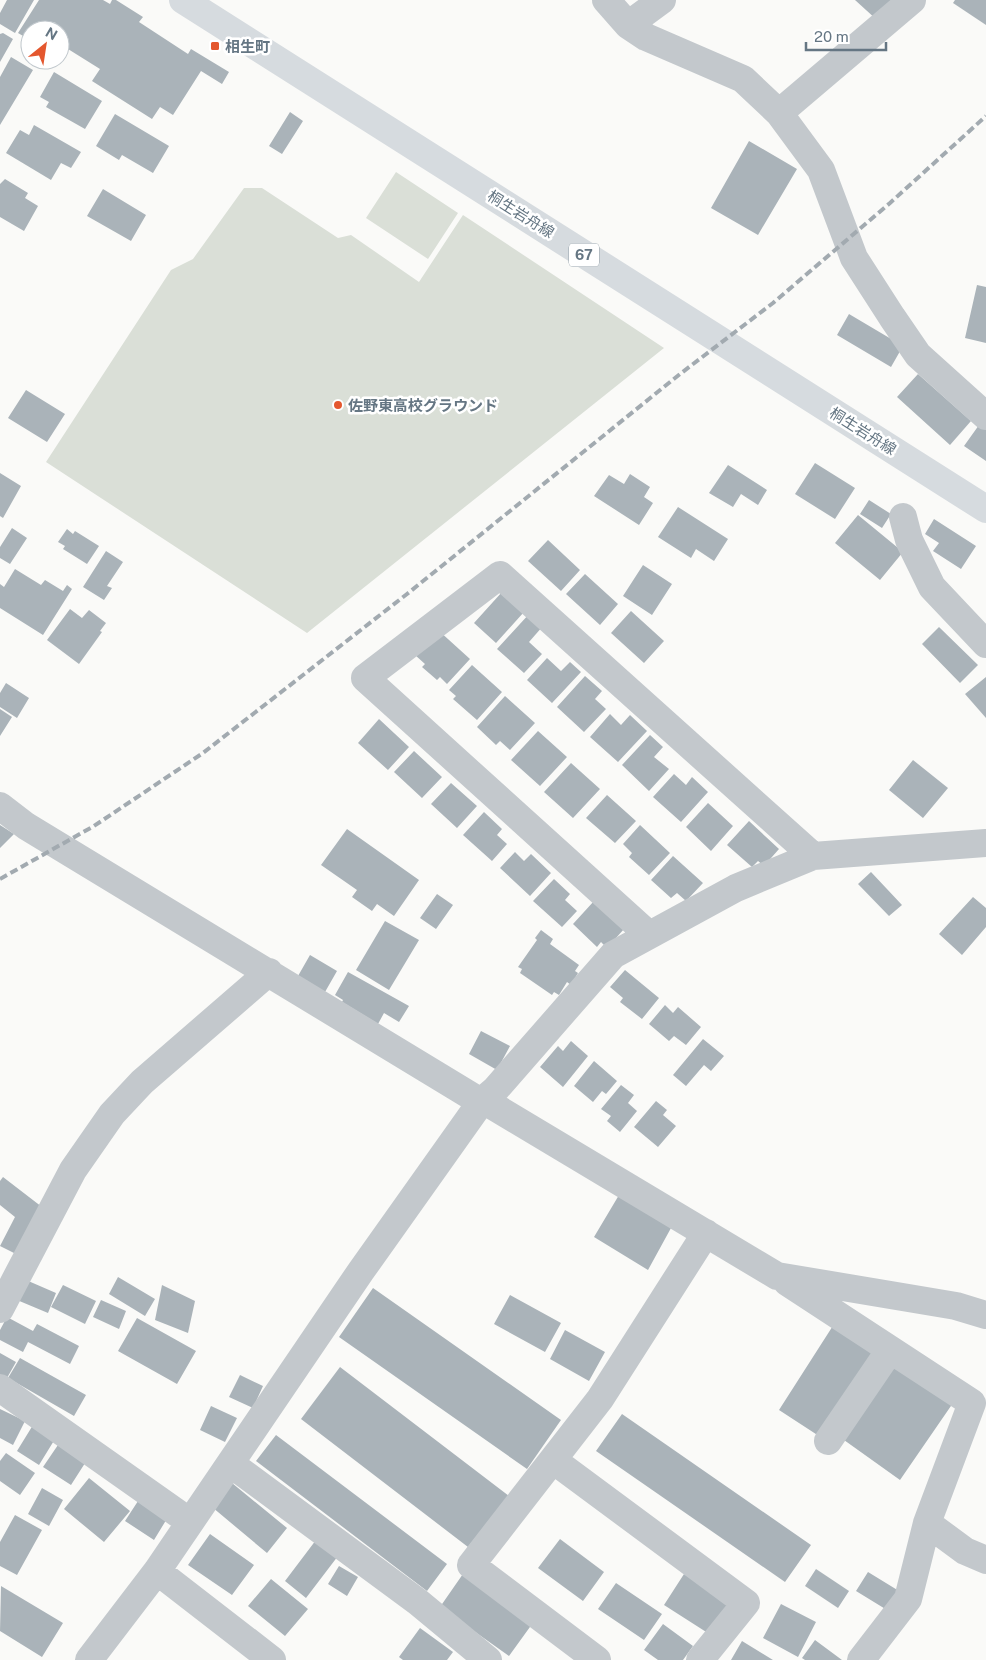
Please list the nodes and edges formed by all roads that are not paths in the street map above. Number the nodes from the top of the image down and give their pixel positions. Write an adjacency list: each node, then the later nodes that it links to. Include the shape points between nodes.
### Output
1 (182, 0): 8 (main road, 桐生岩舟線 / 67)
2 (606, 0): 5 (street)
3 (662, 0): 5 (street)
4 (912, 0): 6 (street)
5 (628, 25): 6 (street, via 646,37 743,79)
6 (779, 113): 7 (street, via 821,170 854,258 897,325 918,355)
7 (986, 416)
8 (986, 509)
9 (903, 517): 10 (street, via 908,540 932,587)
10 (986, 644)
11 (0, 806): 15 (street, via 26,826)
12 (986, 843): 13 (street)
13 (813, 856): 14 (street, via 736,888); 14 (street, via 500,575 365,678)
14 (649, 935): 16 (street, via 613,955)
15 (269, 972): 16 (street); 19 (street, via 142,1082 112,1114 73,1170)
16 (482, 1101): 17 (street); 25 (street, via 361,1271)
17 (706, 1233): 18 (street); 24 (street, via 600,1399)
18 (777, 1276): 20 (street, via 956,1306); 21 (street)
19 (0, 1309)
20 (986, 1315)
21 (890, 1350): 23 (street); 27 (street, via 972,1403)
22 (0, 1388): 26 (street)
23 (828, 1441)
24 (553, 1460): 33 (street, via 471,1565); 34 (street, via 746,1604)
25 (231, 1464): 26 (street); 32 (street, via 418,1602)
26 (190, 1522): 29 (street)
27 (927, 1522): 28 (street, via 965,1551); 35 (street, via 908,1599)
28 (986, 1560)
29 (157, 1571): 30 (street); 31 (street)
30 (90, 1660)
31 (272, 1660)
32 (488, 1660)
33 (597, 1660)
34 (700, 1660)
35 (861, 1660)

